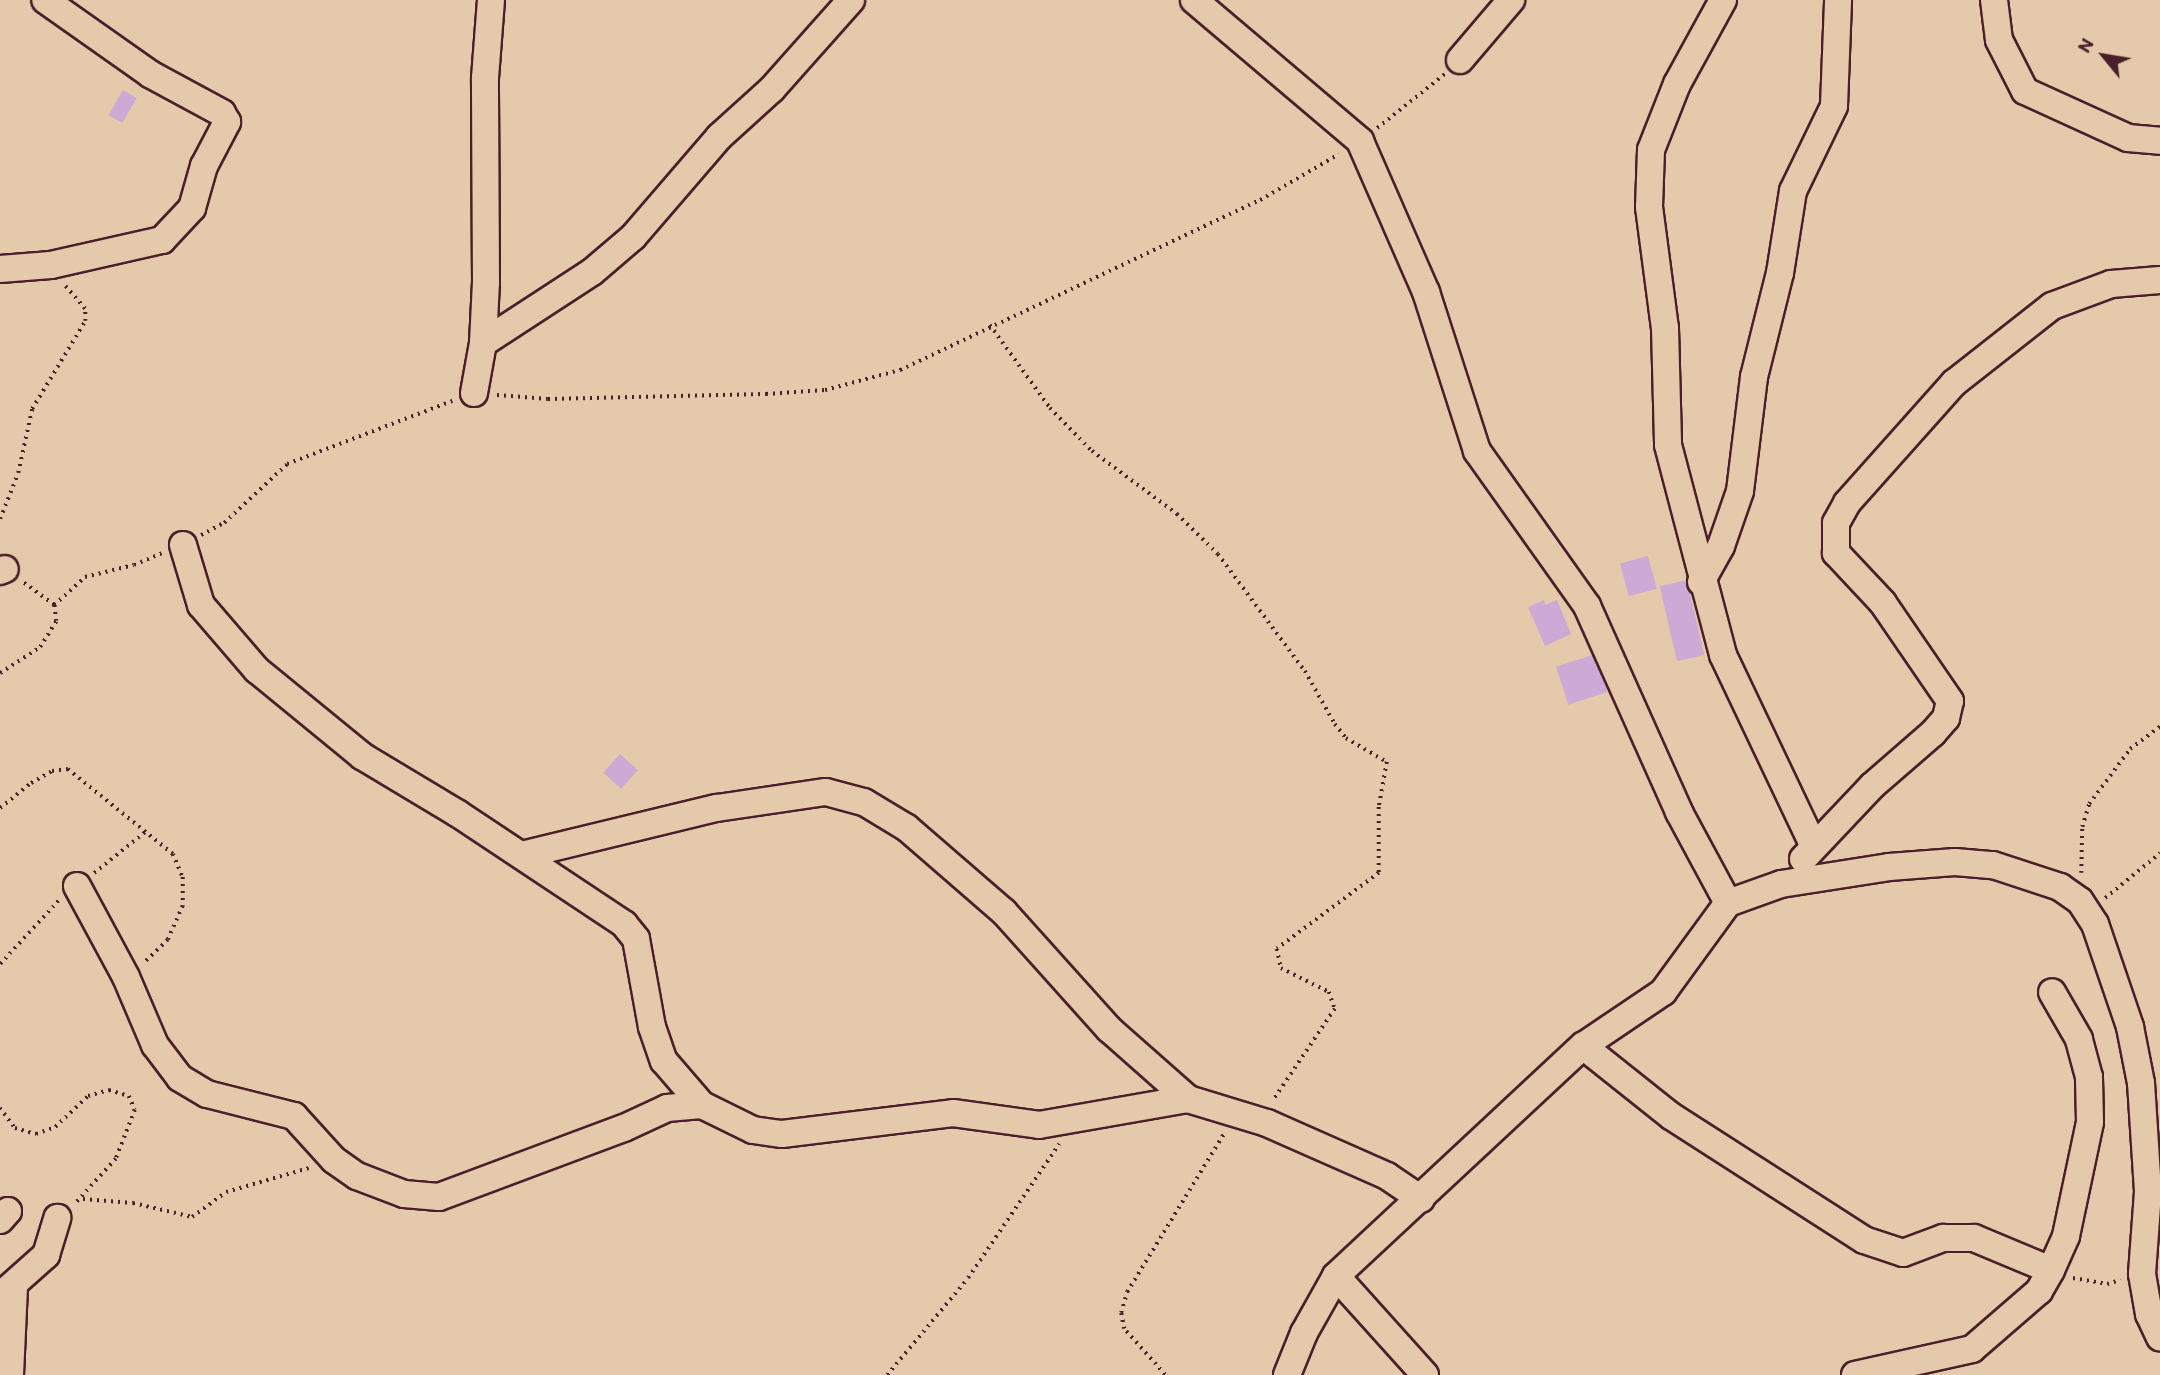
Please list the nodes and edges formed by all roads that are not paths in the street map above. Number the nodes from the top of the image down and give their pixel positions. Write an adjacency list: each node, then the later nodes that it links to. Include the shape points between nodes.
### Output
1 (45, 0): 11 (street, via 150,74 228,118 204,166 192,208 170,234 155,243 51,265)
2 (491, 0): 13 (street, via 485,78)
3 (851, 0): 13 (street, via 772,89 719,138 634,236 592,272)
4 (1194, 0): 21 (street, via 1360,141 1426,292 1477,451 1587,606 1679,812)
5 (1511, 0): 9 (street)
6 (1723, 0): 16 (street, via 1677,84 1651,150 1649,173 1648,207 1665,328 1668,445)
7 (1838, 0): 16 (street, via 1834,106 1793,191 1780,273 1754,377 1740,491 1721,546)
8 (1994, 0): 10 (street, via 1999,40 2025,91 2128,138)
9 (1461, 60)
10 (2160, 141)
11 (0, 269)
12 (2160, 280): 17 (street, via 2111,284 2052,306 1954,383 1847,503 1836,523 1836,553 1883,603 1950,701 1947,718)
13 (483, 343): 14 (street)
14 (474, 393)
15 (183, 545): 18 (street, via 201,605 257,670 362,756)
16 (1701, 582): 17 (street, via 1723,655)
17 (1814, 847): 19 (street)
18 (522, 855): 24 (street, via 717,808 826,792 864,802 906,828 1004,912 1091,1011); 25 (street, via 606,909 636,939 652,1027 664,1061)
19 (1781, 884): 21 (street); 31 (street, via 1955,862 2028,875 2060,887 2083,907 2130,1027 2140,1083 2148,1192 2142,1274 2149,1314)
20 (76, 886): 25 (street, via 126,977 155,1045 180,1078 207,1094 294,1116 334,1160 357,1176 404,1194 439,1197 667,1108)
21 (1728, 903): 23 (street, via 1662,992)
22 (2052, 992): 28 (street, via 2079,1039 2089,1077 2090,1122 2066,1236)
23 (1583, 1046): 26 (street); 28 (street, via 1671,1116 1864,1240 1903,1253 1942,1238 1974,1238)
24 (1188, 1099): 25 (street, via 1133,1106 1074,1122 1039,1125 953,1113 782,1134 753,1130); 26 (street, via 1267,1123 1387,1176)
25 (702, 1105)
26 (1421, 1199): 29 (street)
27 (57, 1218): 30 (street, via 46,1255)
28 (2051, 1270): 35 (street, via 2027,1303 1972,1349)
29 (1336, 1276): 33 (street); 34 (street)
30 (7, 1291): 32 (street)
31 (2160, 1338)
32 (10, 1375)
33 (1287, 1375)
34 (1425, 1375)
35 (1855, 1375)

